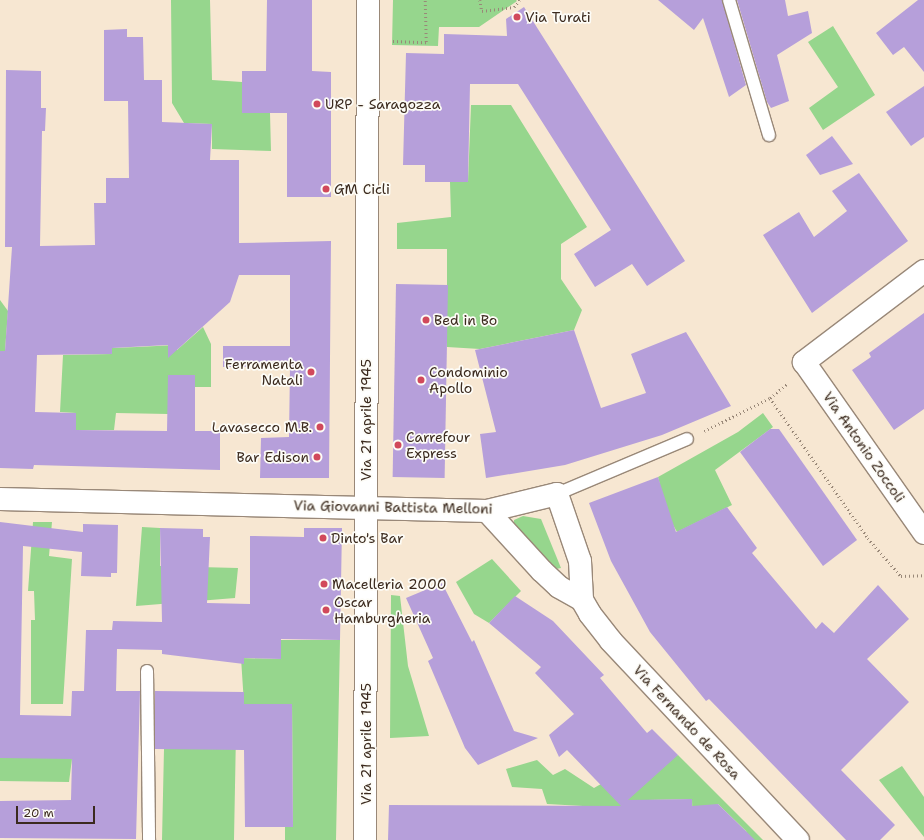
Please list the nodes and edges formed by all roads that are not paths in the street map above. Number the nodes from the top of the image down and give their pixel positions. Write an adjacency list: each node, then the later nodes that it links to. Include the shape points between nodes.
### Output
1 (368, 0): 8 (street, Via 21 aprile 1945)
2 (729, 0): 3 (lane)
3 (769, 134)
4 (924, 271): 10 (street, Via Antonio Zoccoli, via 799,371)
5 (687, 439): 6 (lane, Via Giovanni Battista Melloni)
6 (557, 494): 9 (street, Via Giovanni Battista Melloni); 11 (street, via 580,560)
7 (0, 499): 8 (street, Via Giovanni Battista Melloni)
8 (366, 506): 9 (street, Via Giovanni Battista Melloni); 14 (street, Via 21 aprile 1945)
9 (487, 511): 11 (street, Via Fernando de Rosa, via 547,576)
10 (924, 533)
11 (582, 600): 15 (street, Via Fernando de Rosa, via 611,641)
12 (146, 671): 13 (lane)
13 (149, 840)
14 (365, 840)
15 (798, 840)

